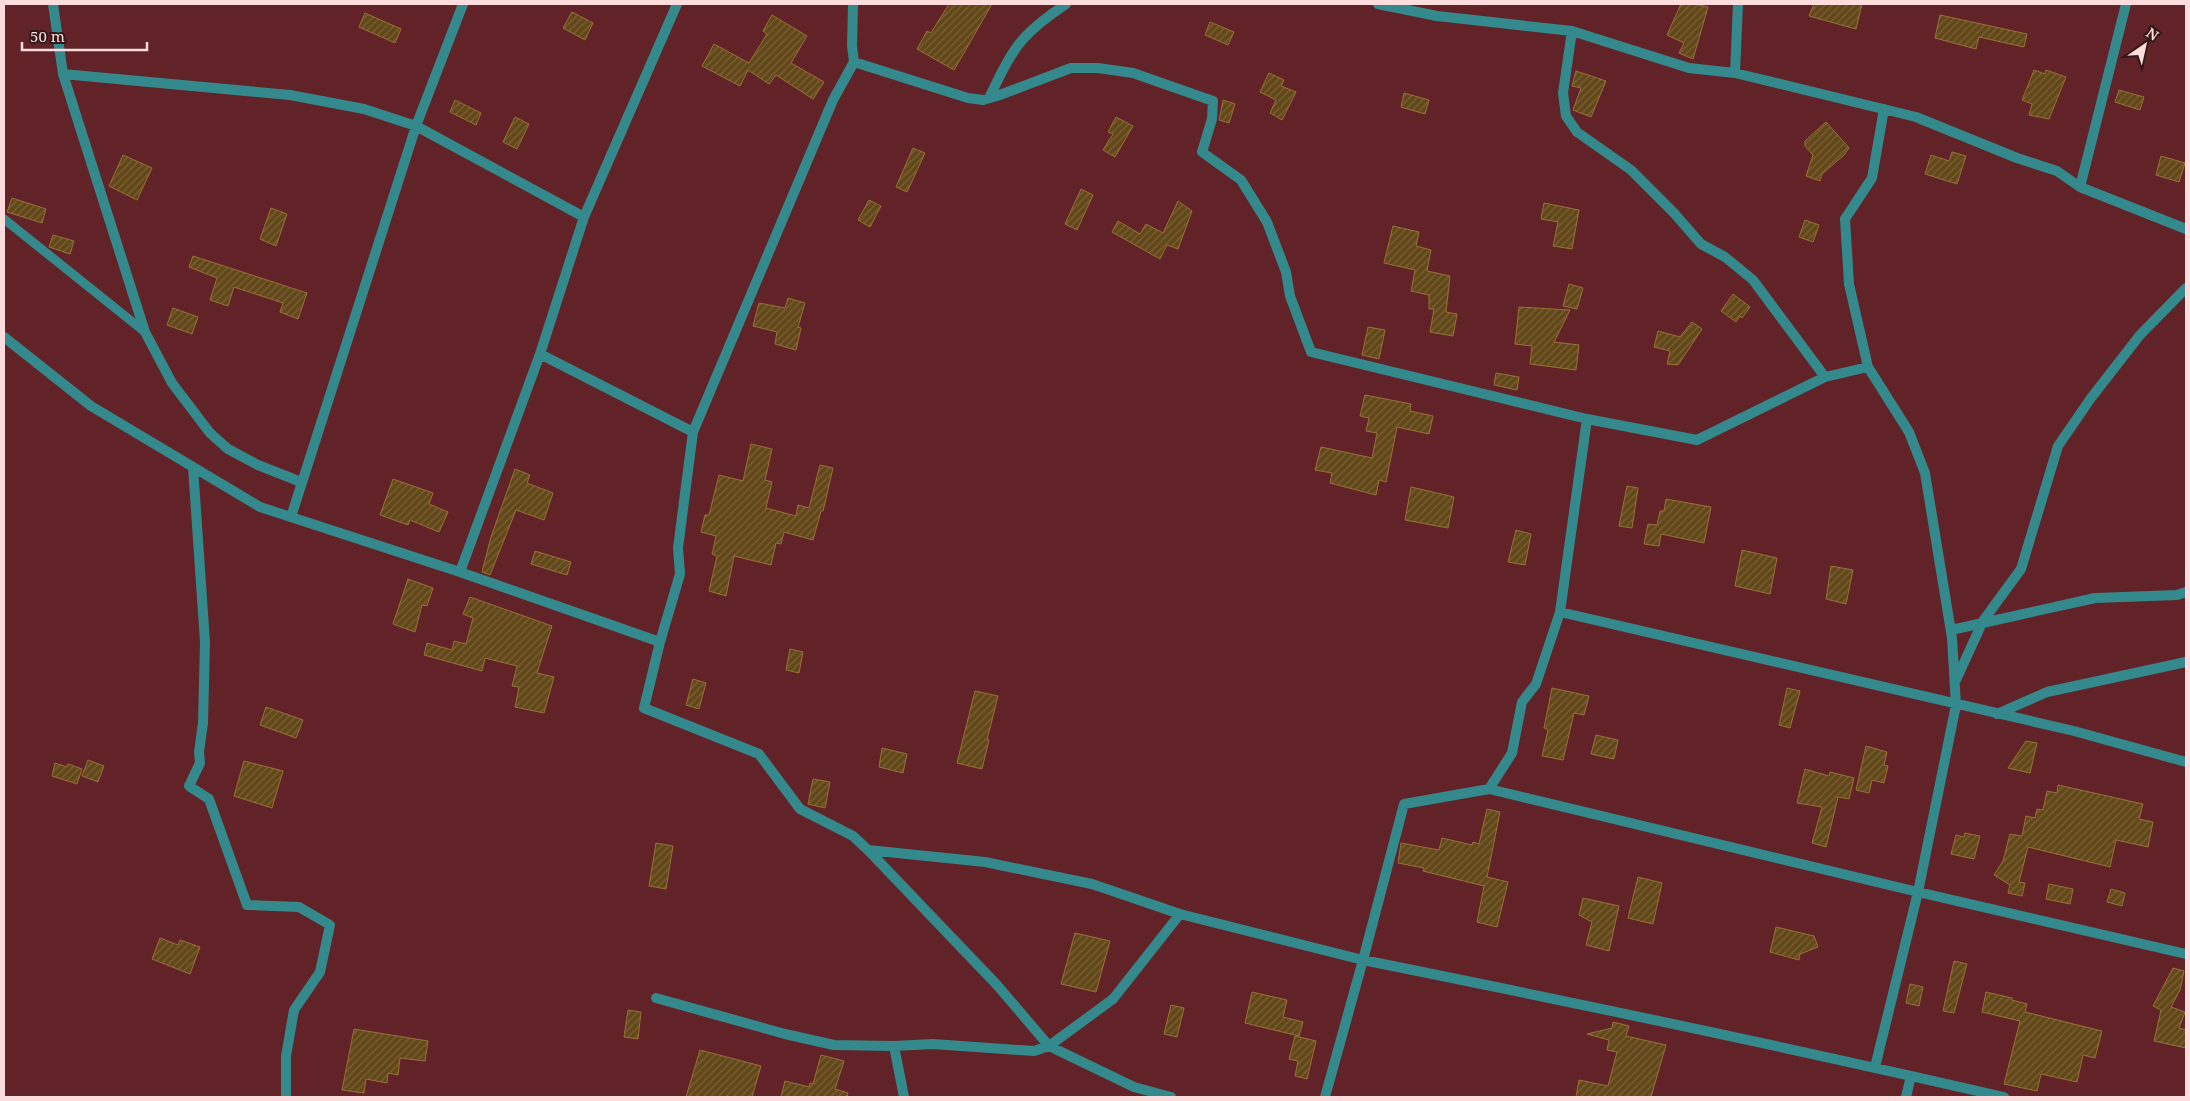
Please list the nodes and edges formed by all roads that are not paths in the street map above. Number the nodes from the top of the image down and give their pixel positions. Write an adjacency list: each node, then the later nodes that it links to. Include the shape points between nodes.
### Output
1 (53, 4): 12 (street)
2 (463, 4): 15 (street)
3 (677, 4): 17 (street)
4 (853, 4): 10 (street)
5 (1066, 4): 13 (street, via 1023,39)
6 (1378, 4): 9 (street, via 1437,16)
7 (1738, 4): 11 (street)
8 (2126, 4): 16 (street)
9 (1572, 31): 11 (street, via 1689,68); 25 (street, via 1563,93 1566,116 1576,132 1631,170 1701,244 1732,262 1753,280)
10 (854, 62): 13 (street, via 968,98); 27 (street, via 834,100)
11 (1735, 73): 14 (street)
12 (63, 74): 15 (street, via 290,95 364,109); 21 (street)
13 (988, 98): 26 (street, via 1071,68 1098,68 1133,73 1213,101 1212,120 1202,152 1241,180 1267,222 1311,352)
14 (1884, 109): 16 (street, via 1916,117 2057,171); 24 (street, via 1872,178 1845,219 1849,284)
15 (416, 126): 17 (street); 29 (street)
16 (2080, 187): 19 (street)
17 (584, 216): 23 (street)
18 (4, 219): 21 (lane)
19 (2186, 229)
20 (2186, 288): 34 (street, via 2140,336 2058,446 2021,569)
21 (145, 332): 29 (street, via 172,383 210,433 228,449 258,466)
22 (4, 337): 28 (street, via 92,406)
23 (540, 354): 27 (street); 31 (street)
24 (1868, 367): 25 (street); 35 (street, via 1908,432 1925,473)
25 (1826, 377): 26 (street, via 1697,440)
26 (1587, 419): 33 (street)
27 (693, 432): 36 (street, via 678,548 680,574)
28 (193, 467): 30 (street, via 260,507); 53 (street, via 206,660 200,764 188,786 209,799 247,906 299,907 330,925 320,972 294,1010 286,1056)
29 (301, 482): 30 (street)
30 (291, 517): 31 (street)
31 (460, 572): 36 (street)
32 (2186, 592): 34 (street, via 2095,598)
33 (1560, 612): 39 (street); 42 (street, via 1536,684 1522,702 1512,753)
34 (1983, 621): 35 (street); 38 (street)
35 (1951, 630): 38 (street)
36 (660, 642): 43 (street, via 644,708 759,754 800,809 853,836)
37 (2186, 662): 40 (street, via 2046,692)
38 (1955, 684): 39 (street)
39 (1956, 705): 40 (street); 44 (street)
40 (1997, 714): 41 (street)
41 (2186, 762)
42 (1489, 789): 44 (street); 47 (street, via 1404,804)
43 (868, 850): 45 (street, via 985,862 1092,884); 50 (street, via 997,985)
44 (1918, 892): 46 (street); 51 (street)
45 (1180, 914): 47 (street); 50 (street, via 1113,999)
46 (2186, 954)
47 (1363, 960): 51 (street); 56 (street)
48 (656, 998): 49 (street, via 785,1034 834,1044)
49 (894, 1046): 50 (street, via 932,1044 1034,1051); 54 (street)
50 (1049, 1046): 55 (street, via 1134,1087)
51 (1875, 1067): 52 (street)
52 (1911, 1076): 57 (street); 58 (street)
53 (286, 1097)
54 (904, 1097)
55 (1171, 1097)
56 (1325, 1097)
57 (1906, 1097)
58 (2004, 1097)

